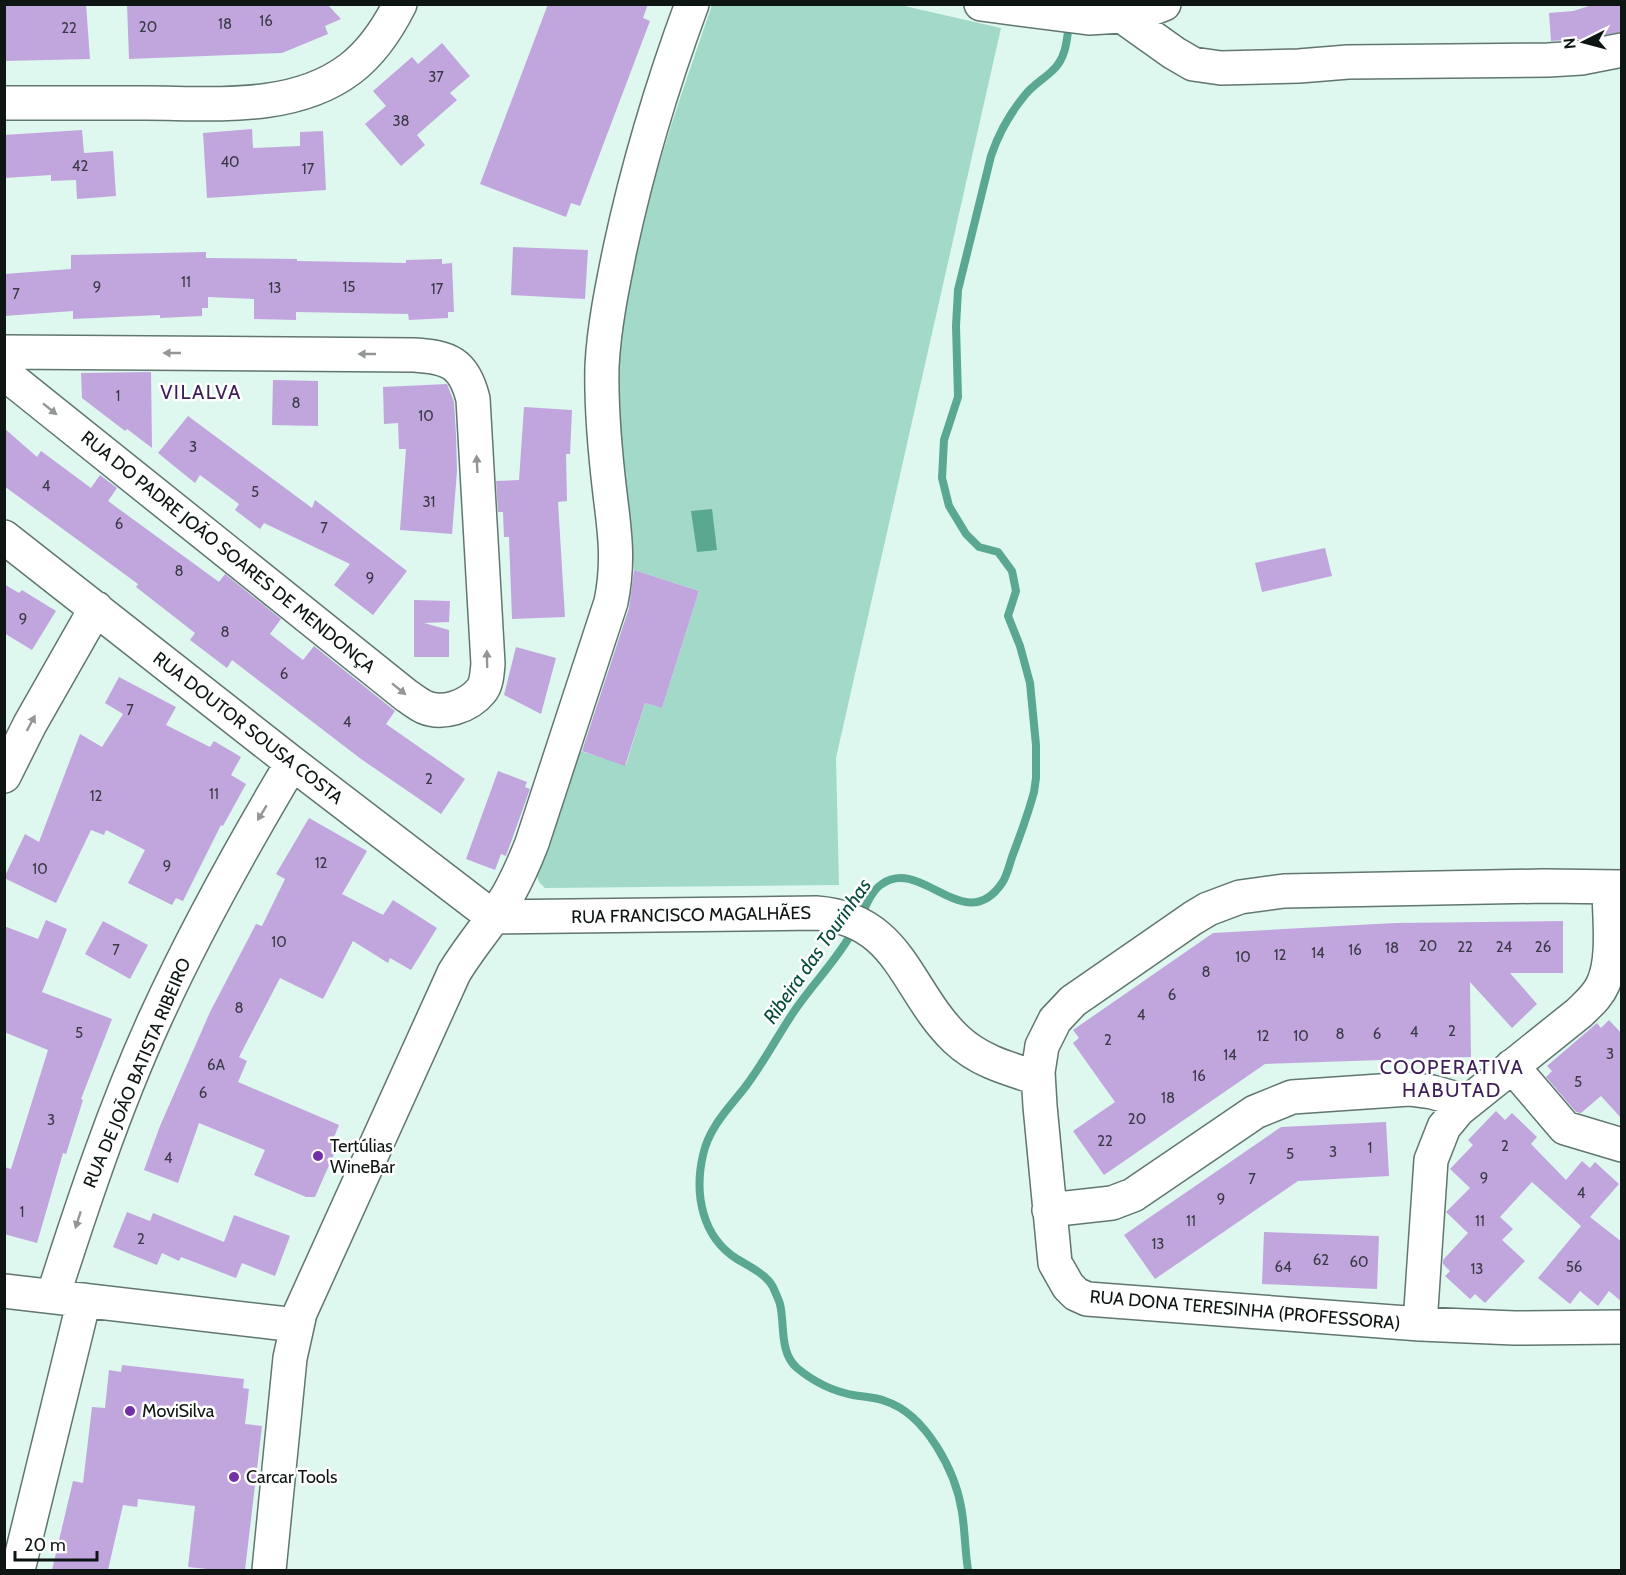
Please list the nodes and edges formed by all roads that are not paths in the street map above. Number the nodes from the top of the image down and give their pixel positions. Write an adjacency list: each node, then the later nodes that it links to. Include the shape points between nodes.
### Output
1 (400, 4): 7 (street, via 386,30 350,69 328,82 280,98 215,103)
2 (692, 4): 15 (street, via 638,171 606,334 603,411 617,555 613,591 532,843)
3 (981, 4): 5 (street, via 1089,18)
4 (1164, 4): 5 (street)
5 (1122, 16): 6 (street, via 1193,64 1221,68 1548,60)
6 (1622, 50)
7 (4, 103)
8 (4, 352): 9 (street, RUA DO PADRE JOÃO SOARES DE MENDONÇA, one-way to 8, via 407,696 436,710 461,706 482,690 488,664 473,399 470,384 448,360 414,355)
9 (4, 373)
10 (4, 537): 11 (street, RUA DOUTOR SOUSA COSTA)
11 (96, 608): 12 (street, RUA DOUTOR SOUSA COSTA); 13 (street, one-way to 11)
12 (292, 763): 15 (street, RUA DOUTOR SOUSA COSTA); 23 (street, RUA DE JOÃO BATISTA RIBEIRO, one-way to 23, via 193,939 154,1021 87,1191)
13 (4, 776)
14 (1615, 887): 16 (street, via 1610,948); 18 (street, RUA DONA TERESINHA (PROFESSORA), via 1284,891 1223,903 1193,918 1068,1005 1042,1046)
15 (493, 917): 18 (street, RUA FRANCISCO MAGALHÃES, via 816,913 841,916 861,924 891,950 941,1022 963,1044 992,1063); 24 (street, via 454,973)
16 (1615, 977): 17 (street, via 1590,1003)
17 (1512, 1066): 19 (street); 20 (street, via 1565,1128)
18 (1038, 1078): 21 (street, RUA DONA TERESINHA (PROFESSORA))
19 (1468, 1102): 21 (street, via 1408,1089 1292,1097 1255,1112 1133,1195 1112,1203); 25 (street, via 1444,1127 1431,1160)
20 (1622, 1145)
21 (1049, 1210): 25 (street, RUA DONA TERESINHA (PROFESSORA), via 1055,1263 1068,1286 1087,1299)
22 (4, 1291): 23 (street)
23 (68, 1298): 24 (street); 27 (street, RUA DE JOÃO BATISTA RIBEIRO)
24 (296, 1324): 28 (street)
25 (1420, 1324): 26 (street, RUA DONA TERESINHA (PROFESSORA))
26 (1622, 1328)
27 (18, 1570)
28 (269, 1570)

